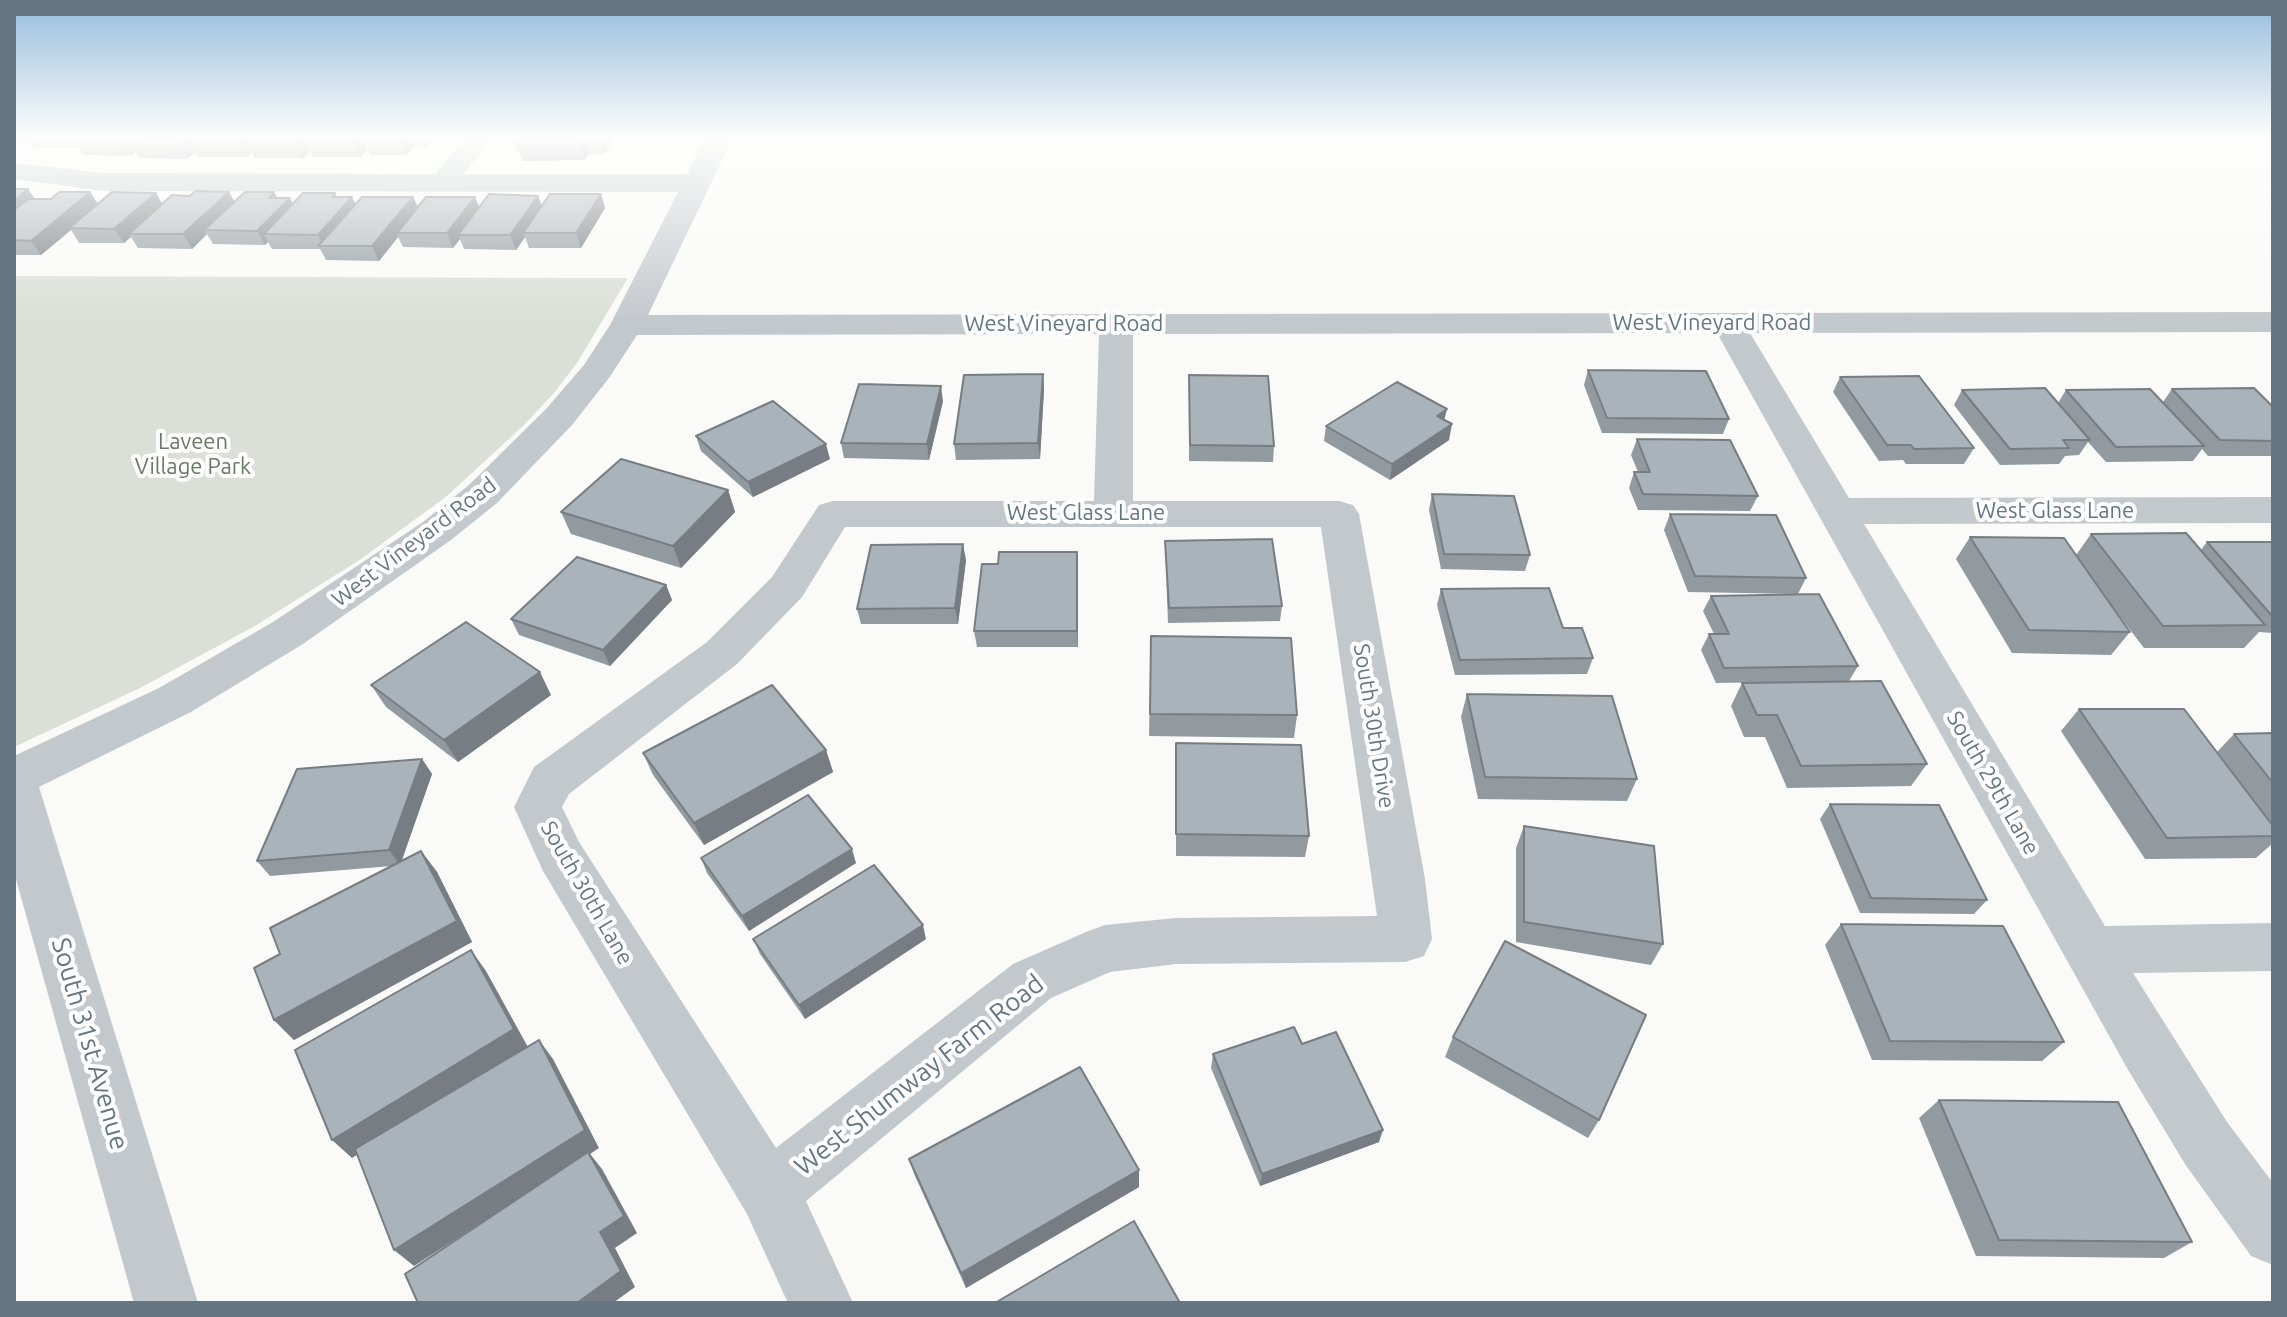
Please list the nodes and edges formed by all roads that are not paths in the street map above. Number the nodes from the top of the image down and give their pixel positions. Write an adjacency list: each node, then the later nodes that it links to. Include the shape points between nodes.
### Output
1 (688, 198): 5 (street)
2 (2273, 322): 3 (street, West Vineyard Road)
3 (1728, 323): 4 (street, West Vineyard Road); 7 (street, South 29th Lane)
4 (1116, 324): 5 (street, West Vineyard Road); 8 (street)
5 (627, 325): 11 (street, West Vineyard Road, via 597,371 526,454 437,531 288,633 175,700)
6 (2273, 510): 7 (street, West Glass Lane)
7 (1836, 511): 15 (street, South 29th Lane)
8 (1113, 512): 9 (street, West Glass Lane); 10 (street, West Glass Lane)
9 (833, 514): 16 (street, South 30th Lane, via 787,587 722,653 551,781 538,807 561,856)
10 (1339, 514): 13 (street, South 30th Drive)
11 (14, 777)
12 (14, 785): 18 (street, South 31st Avenue)
13 (1405, 939): 16 (street, West Shumway Farm Road, via 1176,941 1105,949 1032,981)
14 (2273, 947): 15 (street)
15 (2089, 950): 17 (street, South 29th Lane, via 2206,1143)
16 (769, 1192): 19 (street, South 30th Lane)
17 (2273, 1234)
18 (166, 1303)
19 (821, 1303)

